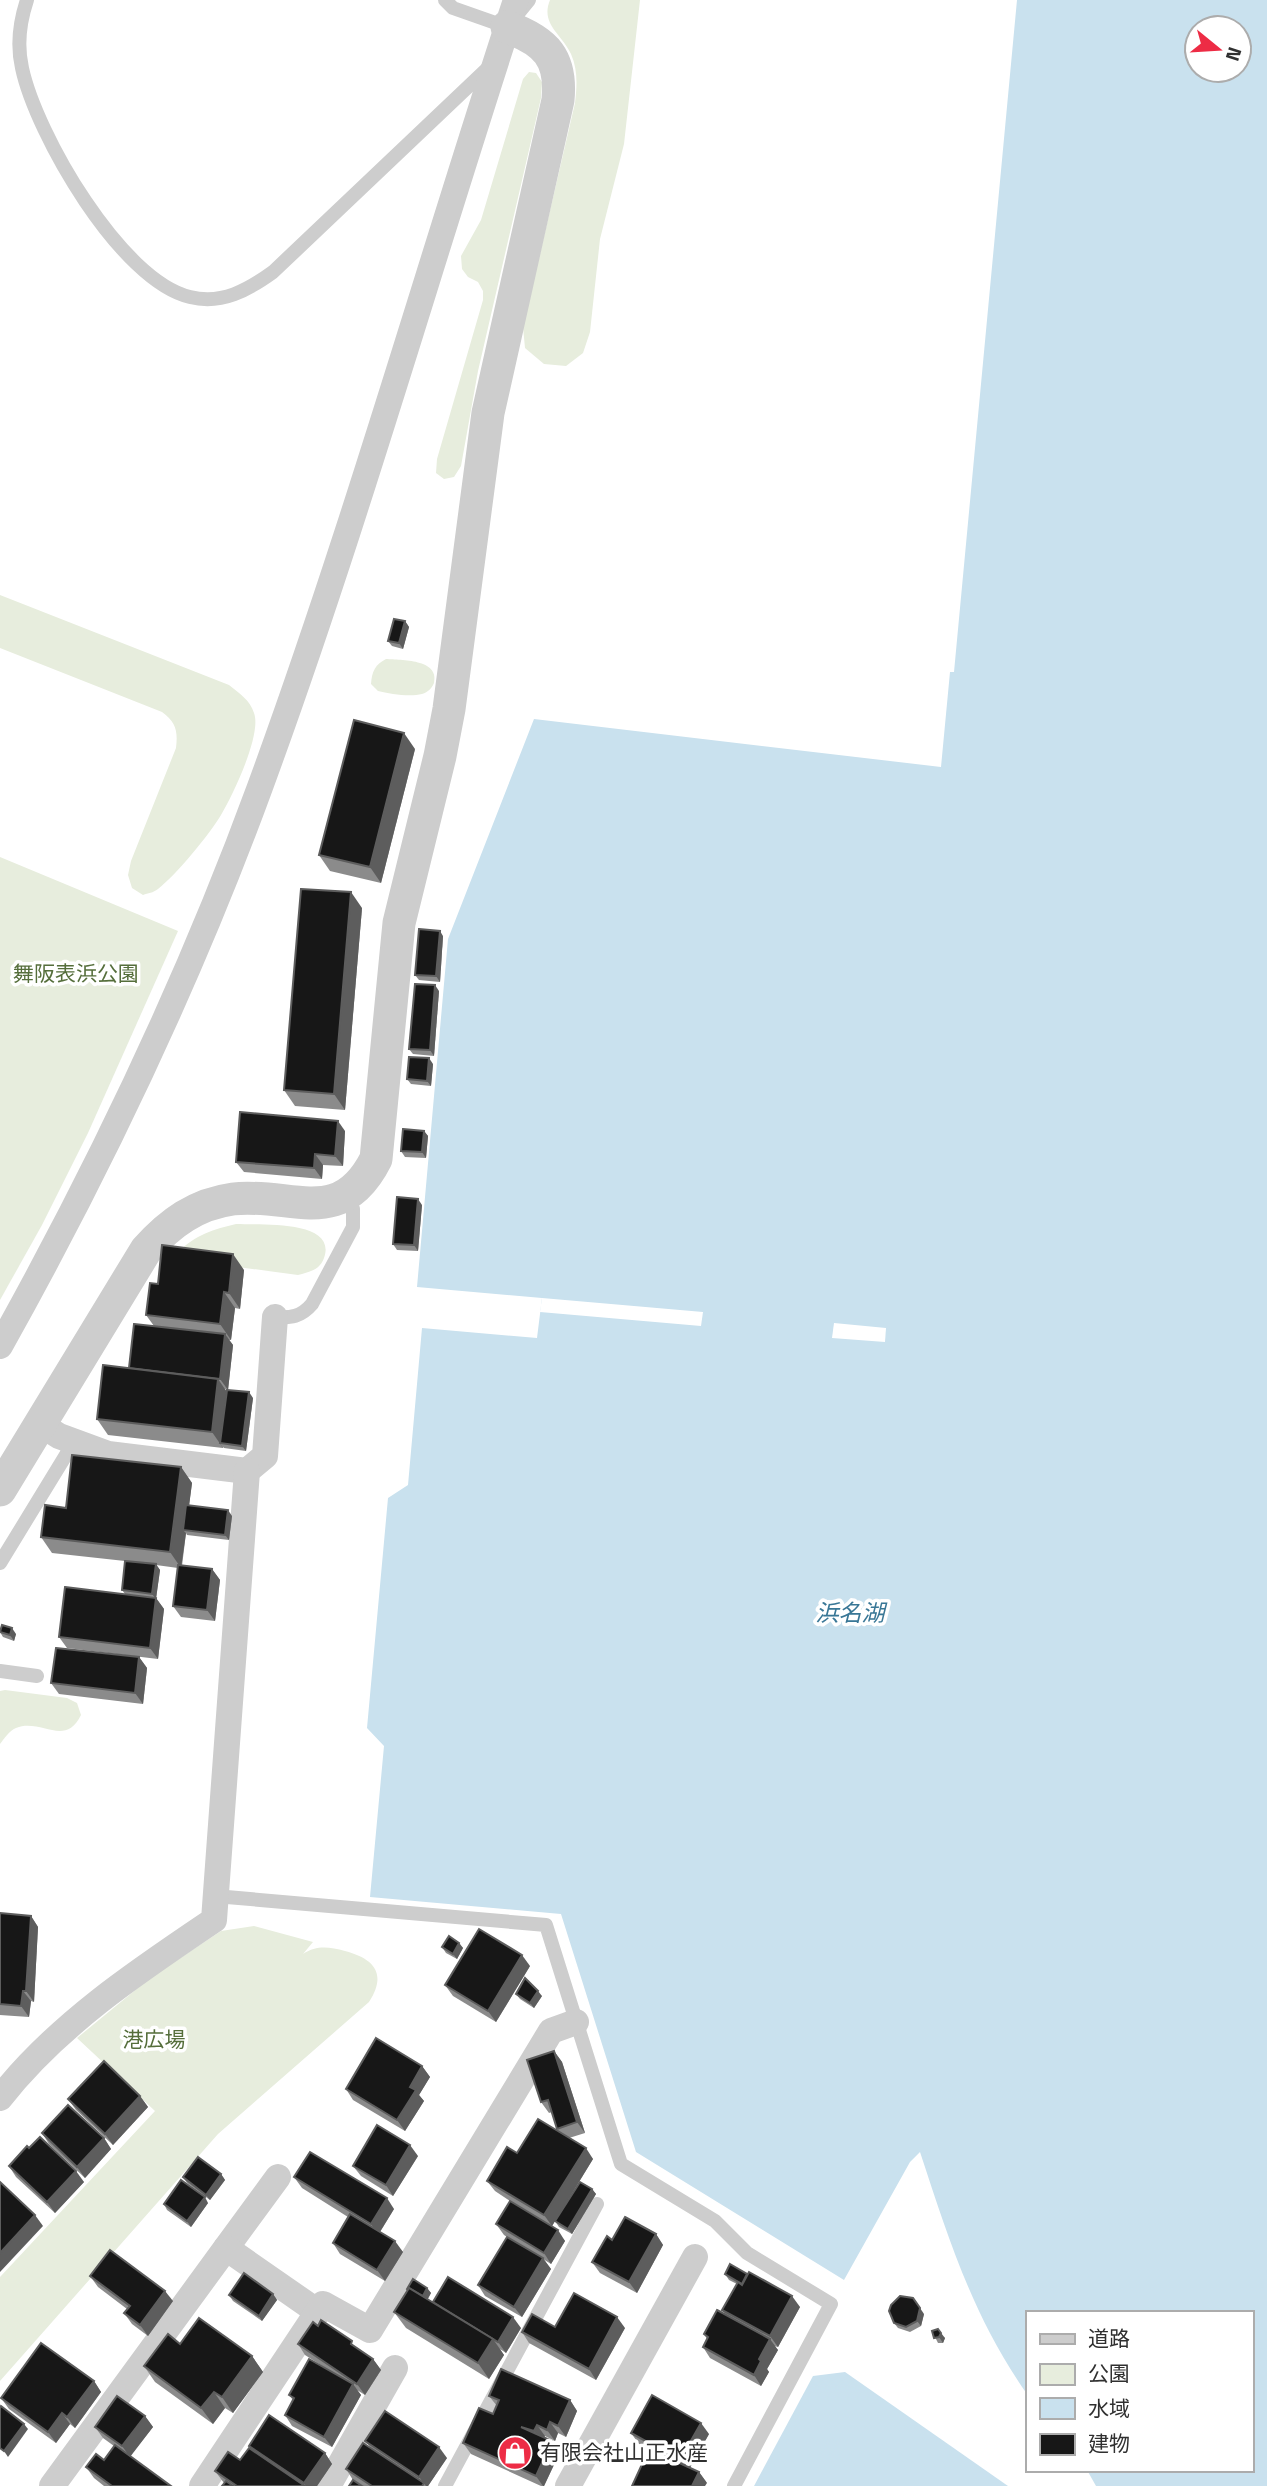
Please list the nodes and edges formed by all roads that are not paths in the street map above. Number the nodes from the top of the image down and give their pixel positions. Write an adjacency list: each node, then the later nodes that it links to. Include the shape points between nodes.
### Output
1 (27, 0): 5 (lane, via 19,41 21,66 56,156 93,215 140,267 163,287 190,298 220,299 249,290 273,272)
2 (445, 0): 4 (lane, via 453,8)
3 (529, 0): 4 (lane)
4 (511, 14): 5 (street); 6 (street, via 554,61 560,80 558,100 488,412 447,721 399,923 376,1159 367,1178)
5 (497, 59): 8 (street, via 320,618 259,790 195,951 108,1143)
6 (346, 1195): 7 (lane, via 353,1209 353,1227 312,1304 297,1316); 9 (street, via 312,1204 234,1199 209,1204 163,1230 146,1250)
7 (275, 1317): 11 (street, via 265,1456)
8 (0, 1346)
9 (40, 1424): 10 (street); 12 (street)
10 (72, 1440): 11 (street, via 108,1454); 13 (lane)
11 (247, 1471): 16 (street)
12 (0, 1490)
13 (0, 1563)
14 (0, 1671): 15 (lane)
15 (37, 1676)
16 (215, 1896): 17 (lane, via 546,1925); 18 (street, via 214,1920 143,1968)
17 (576, 2022): 23 (street, via 551,2031 370,2330 323,2304); 30 (lane, via 621,2164 715,2221 747,2253 831,2304)
18 (4, 2083)
19 (278, 2177): 21 (street)
20 (597, 2204): 28 (lane)
21 (226, 2248): 23 (street); 25 (street)
22 (695, 2257): 29 (street)
23 (318, 2312): 26 (street)
24 (395, 2368): 27 (street)
25 (52, 2486)
26 (202, 2486)
27 (328, 2486)
28 (445, 2486)
29 (568, 2486)
30 (733, 2486)

